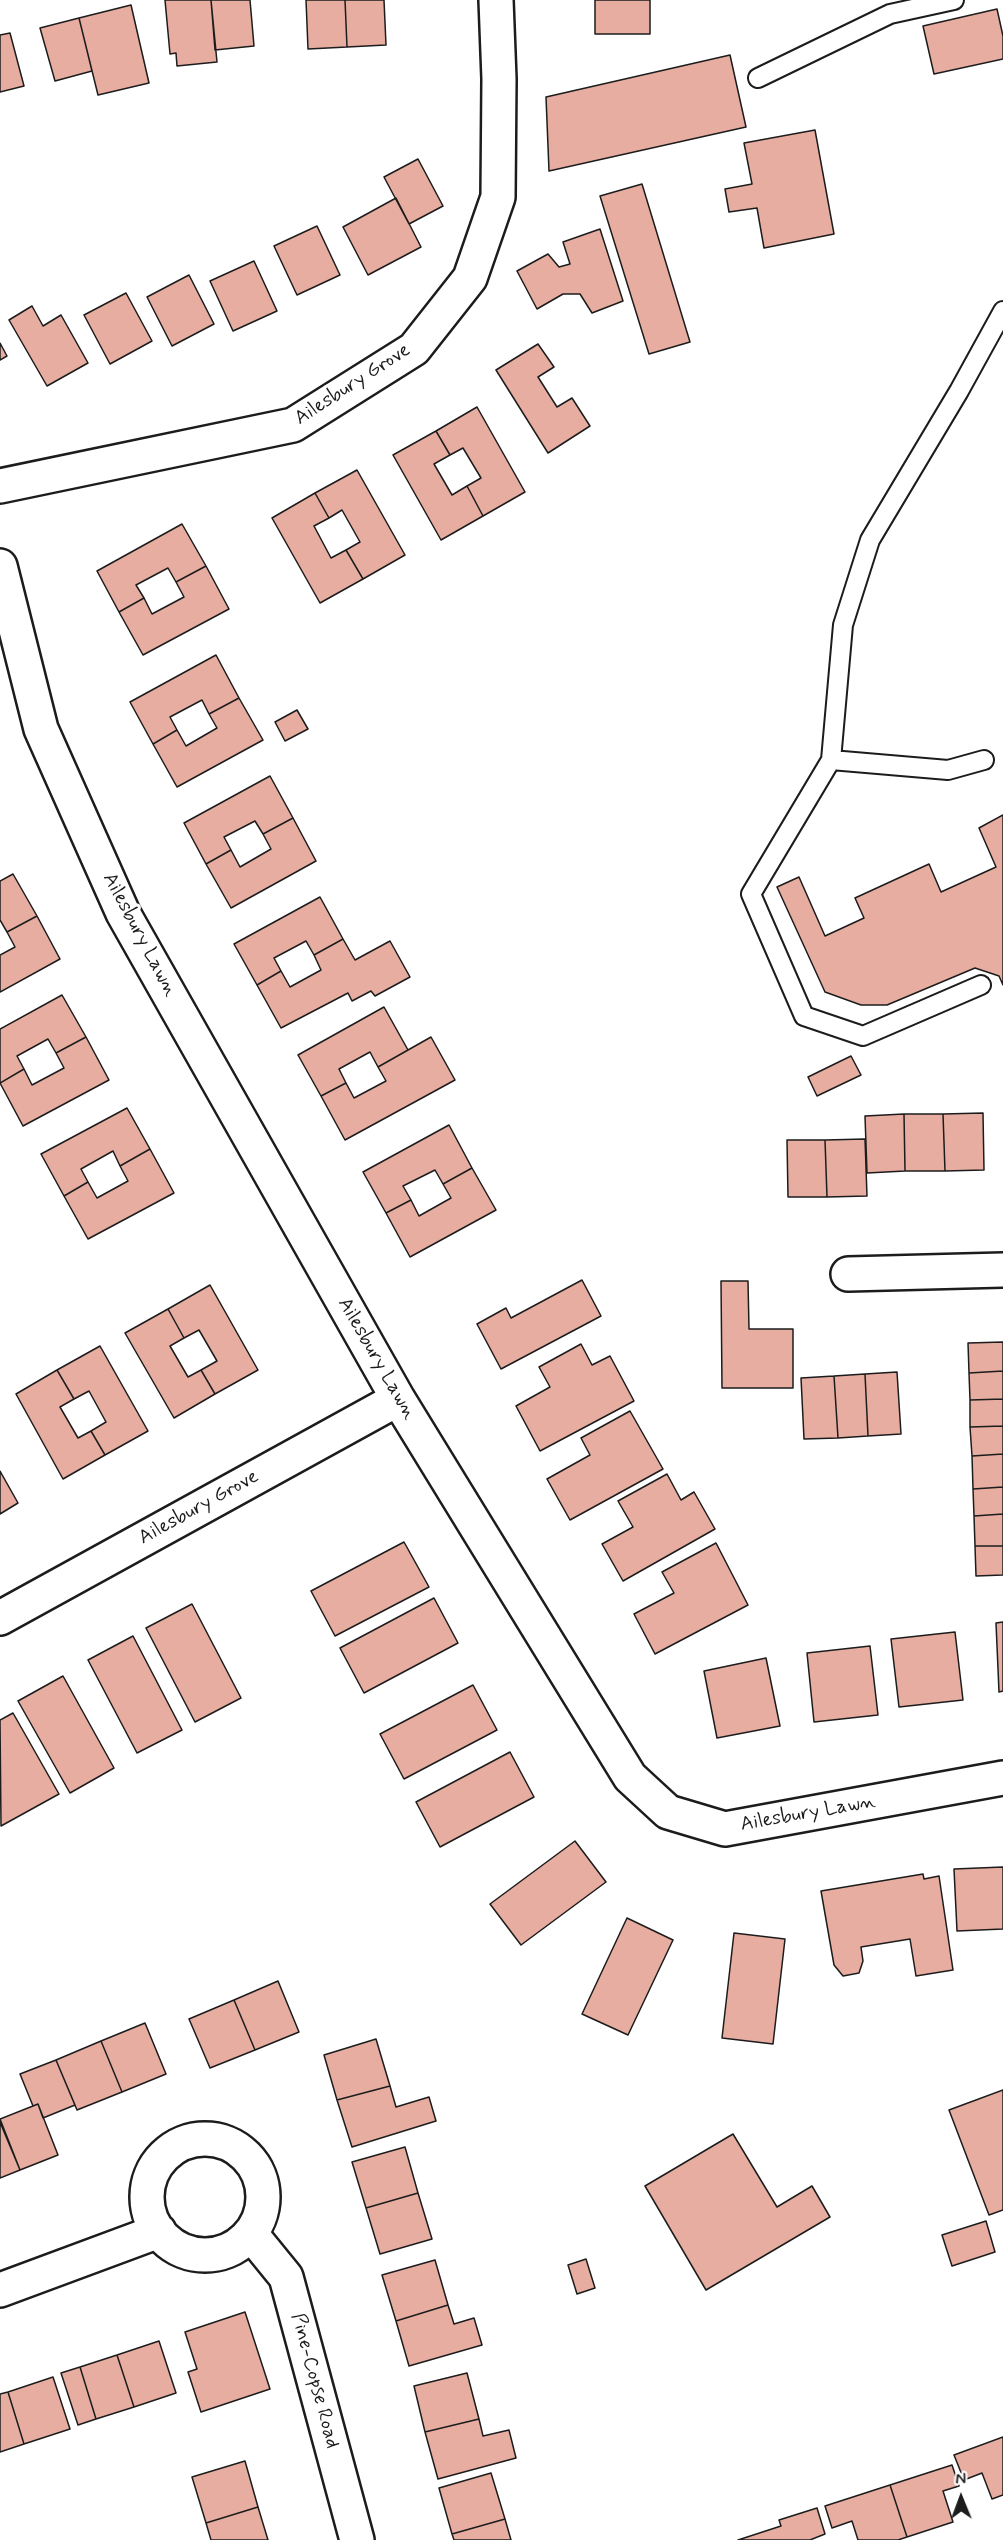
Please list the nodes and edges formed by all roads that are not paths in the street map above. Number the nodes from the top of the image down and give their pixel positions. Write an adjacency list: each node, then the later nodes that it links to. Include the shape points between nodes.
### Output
1 (496, 0): 5 (street, Ailesbury Grove, via 498,197 470,278 414,349 293,425)
2 (954, 0): 3 (lane, via 890,14)
3 (758, 78)
4 (1003, 311): 7 (lane, via 870,540 843,625)
5 (0, 486)
6 (0, 566): 12 (street, Ailesbury Lawn, via 41,729 123,913)
7 (831, 760): 8 (lane, via 948,770); 9 (lane, via 751,894 804,1016 863,1036)
8 (984, 760)
9 (981, 985)
10 (1003, 1270): 11 (street)
11 (848, 1274)
12 (398, 1399): 13 (street, Ailesbury Grove); 14 (street, Ailesbury Lawn, via 630,1777 668,1812 725,1829)
13 (0, 1618)
14 (1003, 1779)
15 (159, 2231): 16 (street, via 169,2244 204,2255 225,2252); 16 (street, via 151,2220 146,2200 148,2180 167,2152 184,2142 204,2138 232,2145 248,2158 259,2175 264,2195 261,2216); 17 (street)
16 (251, 2234): 18 (street, Pine-Copse Road, via 286,2277)
17 (0, 2290)
18 (357, 2540)

